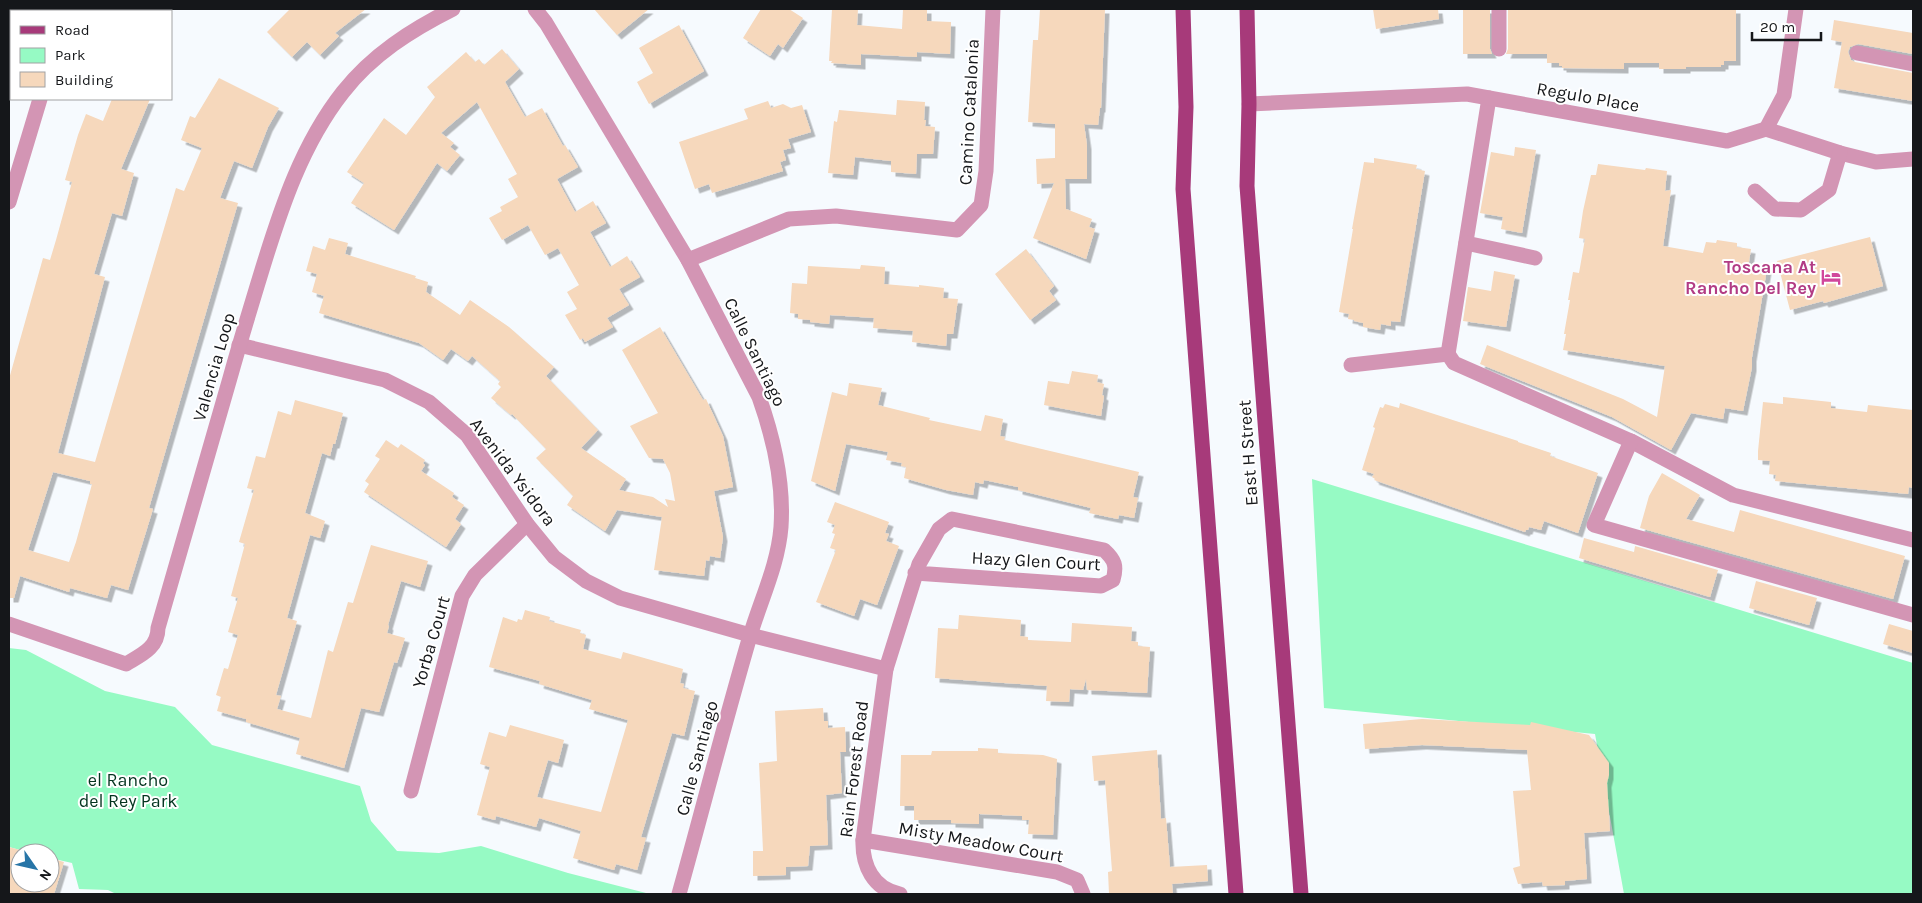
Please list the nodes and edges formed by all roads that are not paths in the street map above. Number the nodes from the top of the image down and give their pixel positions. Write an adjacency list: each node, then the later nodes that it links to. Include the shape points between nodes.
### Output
1 (453, 9): 22 (street, Valencia Loop, via 387,48 344,91 325,117 309,144 275,228)
2 (535, 9): 21 (street, Calle Santiago)
3 (993, 9): 21 (street, Camino Catalonia, via 986,171 981,205 957,230 836,216 789,219)
4 (1183, 9): 39 (main road, via 1186,107 1183,189)
5 (1247, 9): 13 (main road, East H Street)
6 (1499, 9): 8 (street)
7 (1796, 9): 14 (street, via 1784,96)
8 (1499, 49)
9 (1857, 53): 10 (street)
10 (1913, 64)
11 (1489, 98): 13 (street, Regulo Place, via 1467,94); 14 (street, Regulo Place, via 1727,141); 19 (street)
12 (40, 100): 18 (street)
13 (1249, 104): 40 (main road, East H Street, via 1247,186)
14 (1766, 129): 15 (street)
15 (1840, 153): 16 (street, via 1876,162); 17 (street, via 1829,190 1801,210 1775,209)
16 (1913, 159)
17 (1755, 191)
18 (9, 202)
19 (1466, 243): 20 (street); 23 (street)
20 (1535, 258)
21 (688, 260): 32 (street, Calle Santiago, via 759,397 779,471 779,552)
22 (239, 344): 27 (street, Avenida Ysidora, via 385,380 429,402 467,435); 31 (street, Valencia Loop, via 158,635 149,650 126,664)
23 (1448, 354): 24 (street); 25 (street, via 1454,363)
24 (1351, 365)
25 (1631, 441): 28 (street, via 1733,495); 30 (street, via 1594,525)
26 (952, 519): 29 (street, Rain Forest Road, via 939,529); 29 (street, Hazy Glen Court, via 1104,550 1113,558 1116,568 1113,580 1101,586)
27 (527, 524): 32 (street, Avenida Ysidora, via 554,557 586,581 620,598); 34 (street, Yorba Court, via 475,575 462,596)
28 (1913, 540)
29 (916, 572): 33 (street, Rain Forest Road)
30 (1913, 615)
31 (9, 624)
32 (750, 635): 33 (street); 37 (street, Calle Santiago)
33 (886, 669): 35 (street, Rain Forest Road)
34 (411, 791)
35 (863, 840): 36 (street, Rain Forest Road, via 866,869 873,878); 38 (street, Misty Meadow Court, via 1057,872 1077,880)
36 (896, 893)
37 (679, 894)
38 (1083, 894)
39 (1236, 894)
40 (1301, 894)

